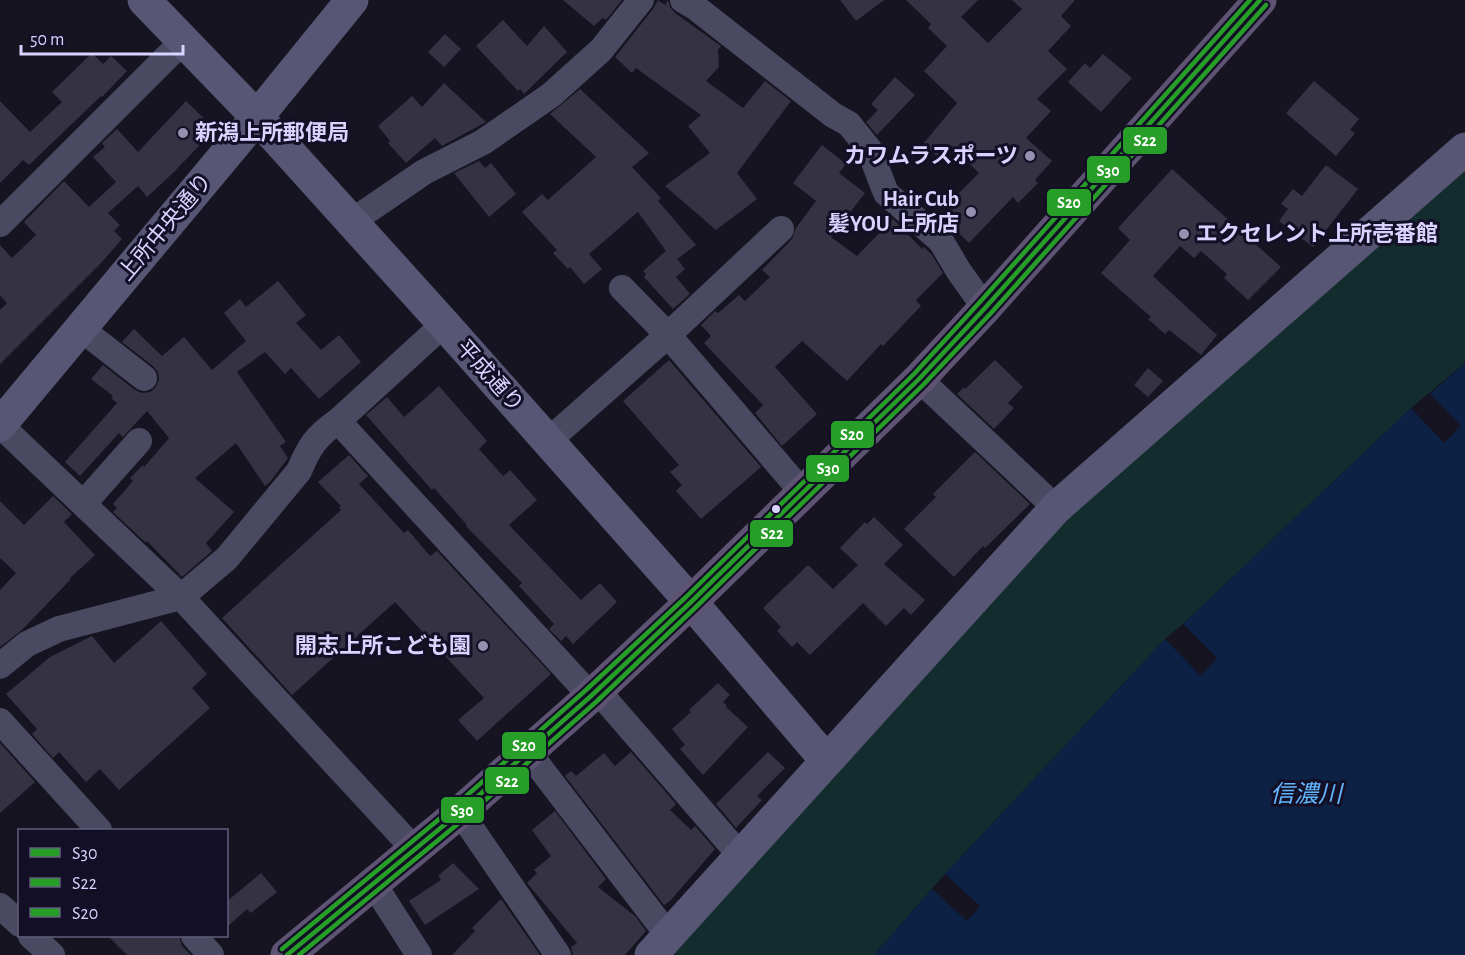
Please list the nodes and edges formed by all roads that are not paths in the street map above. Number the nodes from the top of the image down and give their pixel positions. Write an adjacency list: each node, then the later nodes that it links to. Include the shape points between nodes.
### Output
1 (144, 0): 6 (street, 平成通り)
2 (352, 0): 7 (street, 上所中央通り)
3 (641, 0): 9 (street, via 601,50 551,95 483,142 424,172)
4 (683, 0): 13 (street, via 849,124 869,149 886,193 941,241)
5 (1248, 4): 13 (main road)
6 (183, 41): 7 (street, 平成通り); 10 (street)
7 (257, 117): 9 (street, 平成通り); 15 (street, 上所中央通り)
8 (1465, 149): 25 (street)
9 (351, 222): 14 (street, 平成通り)
10 (0, 224)
11 (781, 230): 16 (street)
12 (622, 288): 16 (street)
13 (985, 308): 18 (main road)
14 (444, 324): 19 (street); 22 (street, 平成通り)
15 (80, 328): 17 (street); 20 (street, 上所中央通り)
16 (668, 335): 22 (street); 23 (street)
17 (144, 378)
18 (919, 379): 23 (main road); 25 (street)
19 (338, 421): 26 (street, via 320,433 299,471 227,558); 29 (street)
20 (0, 425): 24 (street)
21 (139, 441): 24 (street)
22 (548, 441): 27 (street, 平成通り)
23 (803, 493): 27 (main road)
24 (84, 503): 26 (street)
25 (1056, 508): 32 (street)
26 (181, 597): 28 (street, via 59,629 27,644); 35 (street)
27 (692, 602): 29 (main road); 32 (street, 平成通り)
28 (0, 666)
29 (594, 693): 31 (main road); 36 (street)
30 (0, 721): 34 (street)
31 (528, 752): 33 (main road); 42 (street)
32 (826, 760): 36 (street)
33 (460, 812): 35 (main road); 47 (street)
34 (97, 829)
35 (414, 849): 37 (main road)
36 (740, 855): 42 (street)
37 (373, 884): 45 (main road); 46 (street)
38 (0, 906): 39 (street)
39 (18, 922)
40 (32, 937): 43 (street)
41 (195, 937): 44 (street)
42 (659, 945)
43 (52, 955)
44 (211, 955)
45 (287, 955)
46 (419, 955)
47 (558, 955)

